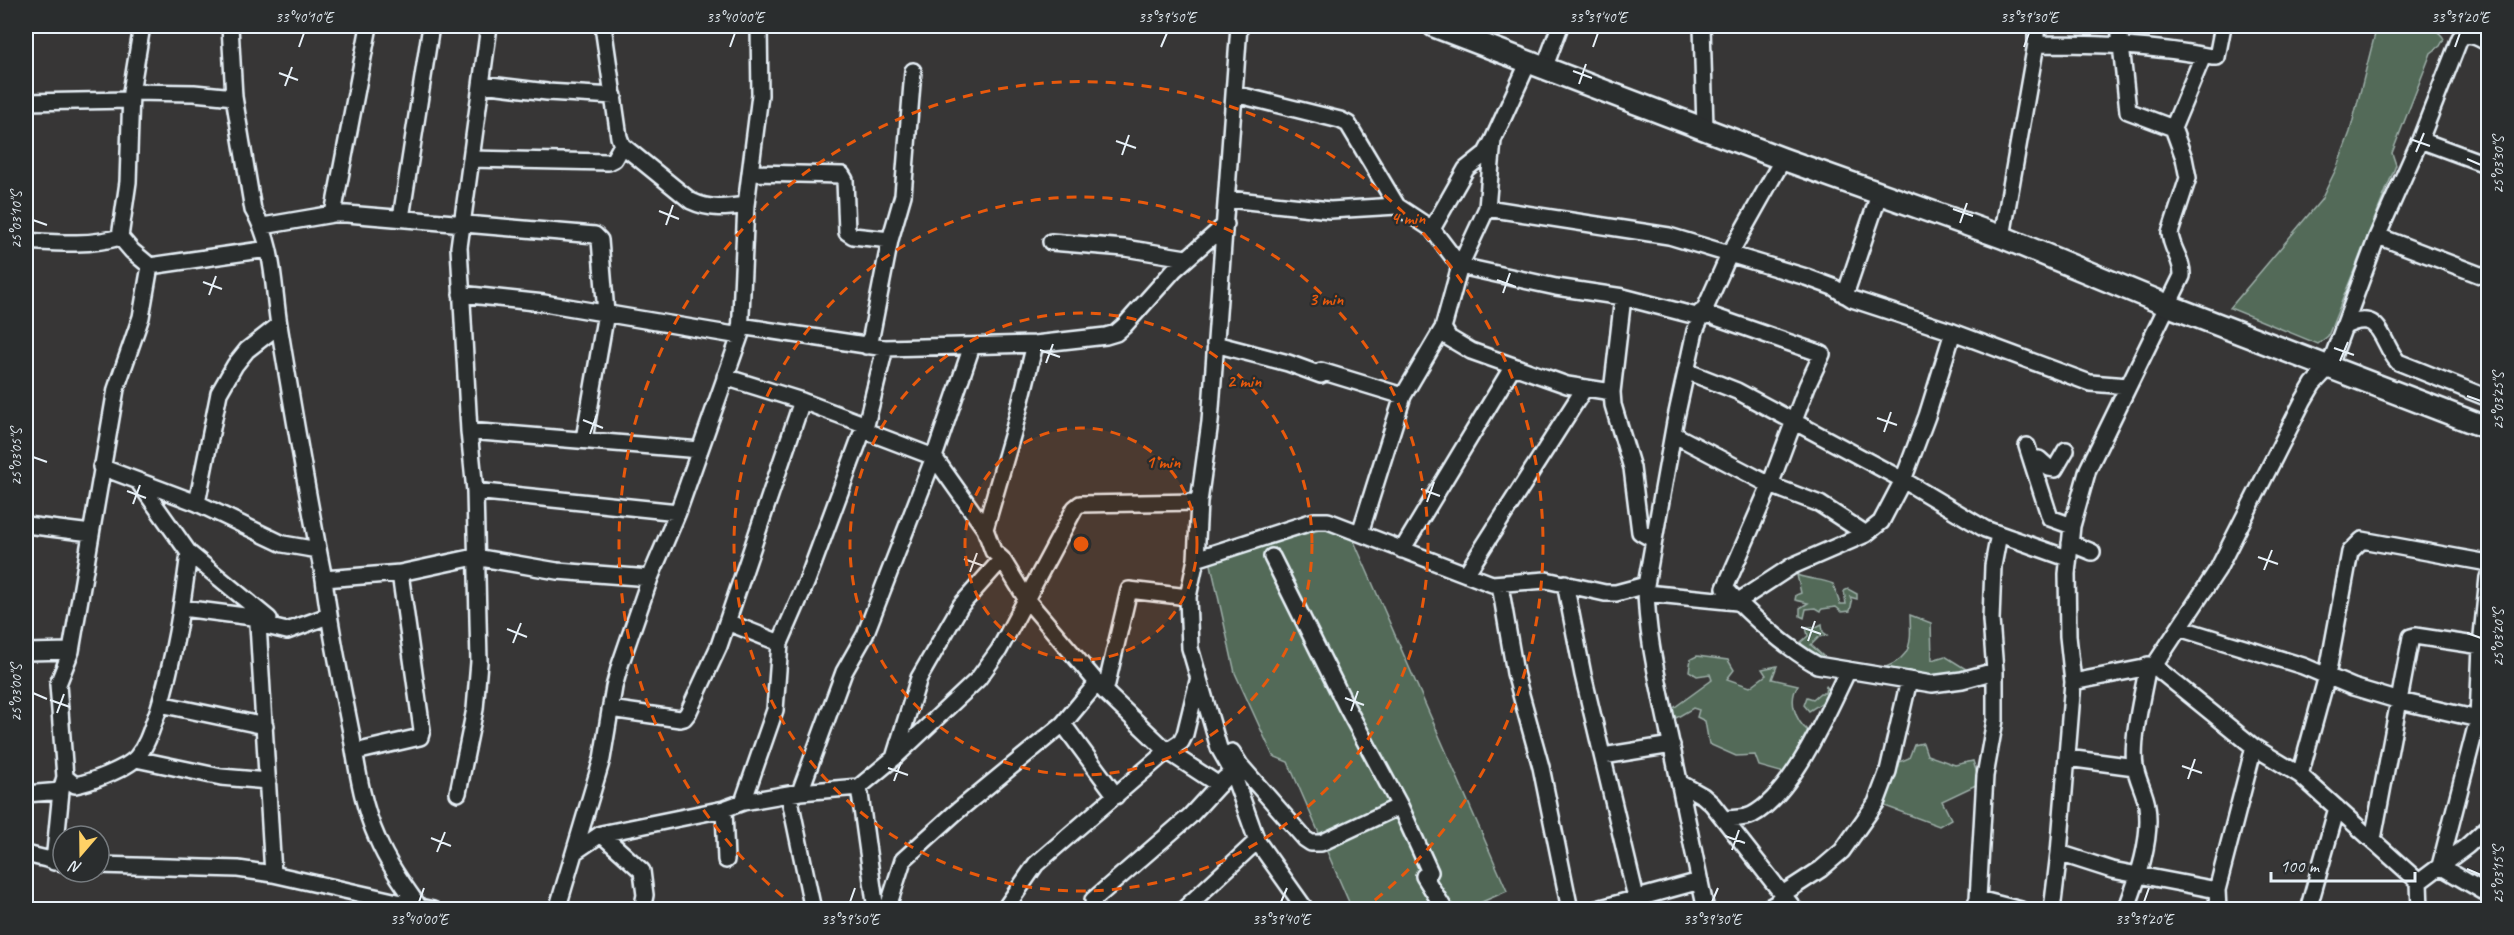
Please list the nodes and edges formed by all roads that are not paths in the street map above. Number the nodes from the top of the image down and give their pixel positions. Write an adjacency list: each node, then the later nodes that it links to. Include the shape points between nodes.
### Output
1 (142, 26): 23 (street)
2 (230, 26): 25 (street)
3 (369, 26): 41 (street)
4 (431, 26): 42 (street)
5 (489, 26): 21 (street)
6 (603, 26): 24 (street)
7 (759, 26): 35 (street, via 760,95)
8 (1239, 26): 22 (street)
9 (1434, 26): 19 (highway)
10 (1560, 26): 19 (street)
11 (1702, 26): 27 (street)
12 (2036, 26): 16 (street)
13 (2119, 26): 17 (street)
14 (2223, 26): 18 (street, via 2217,57)
15 (2488, 43): 29 (street, via 2473,36 2460,38)
16 (2036, 44): 17 (street); 49 (street)
17 (2120, 44): 18 (street); 28 (street, via 2128,111)
18 (2203, 56): 28 (street)
19 (1537, 64): 27 (highway); 30 (street)
20 (913, 71): 50 (street, via 903,195)
21 (482, 84): 24 (street); 32 (street)
22 (1235, 94): 37 (street); 39 (street, via 1348,124)
23 (130, 96): 25 (street, via 194,93); 26 (street); 48 (street, via 128,182)
24 (614, 96): 31 (street)
25 (234, 97): 45 (street, via 253,210)
26 (26, 102)
27 (1705, 128): 33 (highway)
28 (2173, 128): 62 (street, via 2188,178 2170,234 2182,276)
29 (2420, 140): 34 (street); 47 (street)
30 (1493, 141): 40 (street); 46 (street, via 1486,153 1466,169)
31 (622, 145): 32 (street, via 608,162); 38 (street, via 704,208)
32 (471, 159): 43 (street)
33 (1783, 159): 36 (highway); 54 (street)
34 (2488, 165)
35 (750, 173): 38 (street); 50 (street, via 842,175 847,232)
36 (1880, 192): 49 (highway); 60 (street)
37 (1228, 199): 39 (street, via 1330,210); 44 (street)
38 (746, 205): 68 (street)
39 (1397, 206): 46 (street)
40 (1487, 208): 54 (street, via 1660,234); 57 (street)
41 (333, 214): 42 (street); 45 (street)
42 (401, 218): 43 (street)
43 (461, 223): 59 (street); 63 (street, via 595,235 600,240)
44 (1226, 224): 55 (street); 71 (street)
45 (263, 226): 53 (street)
46 (1432, 229): 57 (street)
47 (2378, 236): 58 (street); 66 (street)
48 (120, 237): 51 (street, via 70,244); 56 (street)
49 (2002, 237): 62 (highway)
50 (890, 240): 72 (street)
51 (26, 241)
52 (1052, 242): 55 (street)
53 (268, 249): 56 (street); 65 (street)
54 (1729, 255): 60 (street, via 1806,277); 64 (street)
55 (1186, 258): 70 (street, via 1116,333)
56 (150, 266): 96 (street, via 141,317 116,389)
57 (1460, 266): 61 (street); 67 (street)
58 (2488, 278)
59 (461, 294): 63 (street); 88 (street)
60 (1845, 295): 69 (street)
61 (1623, 297): 64 (street); 81 (street)
62 (2167, 305): 76 (highway); 79 (street)
63 (606, 314): 68 (street); 90 (street)
64 (1701, 315): 77 (street); 85 (street, via 1822,354)
65 (279, 325): 102 (street, via 247,350 219,393); 112 (street)
66 (2343, 327): 76 (street); 83 (street, via 2363,320 2371,323 2383,332 2398,362)
67 (1443, 328): 75 (street, via 1458,345); 82 (street)
68 (740, 331): 72 (street); 78 (street)
69 (1953, 332): 79 (street, via 2090,383); 97 (street)
70 (1035, 344): 73 (street); 106 (street)
71 (1215, 344): 82 (street); 101 (street)
72 (866, 346): 74 (street)
73 (972, 346): 74 (street); 94 (street)
74 (885, 348): 86 (street)
75 (1513, 366): 80 (street); 113 (street)
76 (2329, 367): 87 (highway); 137 (street, via 2303,400 2218,569)
77 (1686, 371): 85 (street, via 1737,391); 89 (street)
78 (725, 377): 84 (street); 92 (street)
79 (2128, 386): 105 (street, via 2088,469)
80 (1584, 389): 81 (street); 123 (street)
81 (1612, 392): 111 (street, via 1632,468 1640,532)
82 (1403, 396): 108 (street)
83 (2488, 398)
84 (802, 401): 86 (street); 136 (street)
85 (1793, 421): 97 (street); 99 (street)
86 (865, 427): 94 (street); 138 (street)
87 (2488, 428)
88 (469, 431): 90 (street); 100 (street)
89 (1673, 434): 99 (street); 111 (street)
90 (584, 439): 92 (street)
91 (2027, 446): 95 (street)
92 (700, 450): 103 (street)
93 (2066, 450): 95 (street, via 2055,469 2039,459)
94 (934, 457): 106 (street); 174 (street, via 864,635 844,672)
95 (2033, 465): 105 (street, via 2050,518)
96 (101, 467): 98 (street); 107 (street)
97 (1903, 480): 109 (street, via 1881,522); 110 (street)
98 (140, 484): 102 (street); 116 (street)
99 (1770, 485): 109 (street, via 1820,504); 132 (street, via 1725,588)
100 (475, 491): 103 (street); 118 (street)
101 (1199, 502): 120 (street); 131 (street, via 1080,504)
102 (196, 503): 112 (street, via 283,544)
103 (678, 512): 125 (street)
104 (26, 525): 107 (street)
105 (2072, 526): 114 (street)
106 (984, 529): 119 (street, via 989,546)
107 (91, 533): 140 (street)
108 (1360, 533): 113 (street); 120 (street, via 1328,521 1314,521)
109 (1866, 534): 132 (street, via 1792,566)
110 (1999, 534): 114 (street); 144 (street, via 1990,620)
111 (1654, 540): 129 (street)
112 (318, 550): 126 (street)
113 (1402, 550): 123 (street)
114 (2068, 551): 115 (street); 148 (street, via 2068,636)
115 (2092, 552)
116 (189, 553): 133 (street); 135 (street)
117 (1272, 556): 178 (street)
118 (475, 557): 122 (street); 125 (street, via 557,571); 173 (street, via 479,662 475,709)
119 (1002, 559): 131 (street); 162 (street, via 961,605 919,678)
120 (1196, 559): 130 (street)
121 (2488, 563): 145 (street, via 2362,540 2350,552)
122 (400, 573): 126 (street); 160 (street, via 422,730 420,737)
123 (1466, 574): 128 (street)
124 (2488, 577): 139 (street)
125 (650, 578): 152 (street, via 620,664)
126 (324, 579): 134 (street)
127 (1565, 583): 128 (street, via 1546,580); 129 (street, via 1605,593); 161 (street)
128 (1500, 585): 216 (street, via 1512,661 1541,766)
129 (1646, 589): 132 (street); 157 (street, via 1656,671)
130 (1188, 597): 146 (street, via 1190,648); 149 (street, via 1130,590)
131 (1027, 600): 149 (street); 162 (street, via 978,679)
132 (1737, 602): 143 (street, via 1803,656 1817,664)
133 (182, 608): 135 (street); 151 (street)
134 (328, 616): 135 (street, via 287,631); 160 (street)
135 (264, 622): 155 (street)
136 (727, 622): 138 (street); 152 (street, via 684,718)
137 (2179, 628): 142 (street); 145 (street)
138 (780, 643): 177 (street, via 775,710)
139 (2485, 646): 150 (street, via 2411,637); 153 (street)
140 (71, 651): 141 (street); 170 (street, via 58,684)
141 (26, 652)
142 (2151, 666): 148 (street); 158 (street); 165 (street)
143 (1848, 670): 147 (street); 181 (street, via 1782,789 1755,814)
144 (1995, 670): 147 (street, via 1945,684); 205 (street, via 1995,720 1985,776)
145 (2327, 676): 150 (street); 167 (street)
146 (1199, 678): 156 (street); 159 (street, via 1185,734 1176,747)
147 (1909, 680): 201 (street, via 1888,771 1876,803 1842,851)
148 (2073, 682): 163 (street)
149 (1102, 687): 154 (street); 159 (street)
150 (2400, 701): 153 (street); 186 (street)
151 (160, 704): 155 (street); 164 (street, via 150,735)
152 (610, 709): 183 (street, via 602,759)
153 (2482, 713): 194 (street)
154 (1063, 724): 176 (street); 212 (street, via 903,860)
155 (265, 726): 168 (street)
156 (1216, 739): 166 (street); 178 (street, via 1228,746 1240,765 1311,843 1321,843)
157 (1672, 745): 161 (street); 169 (street)
158 (2254, 747): 167 (street); 199 (street)
159 (1167, 751): 171 (street); 176 (street)
160 (354, 752): 203 (street, via 377,839)
161 (1603, 756): 204 (street)
162 (894, 758): 172 (street)
163 (2067, 758): 165 (street); 189 (street)
164 (136, 759): 168 (street, via 221,777); 170 (street, via 83,784)
165 (2134, 767): 196 (street, via 2144,792 2148,818)
166 (1232, 771): 171 (street); 187 (street)
167 (2300, 776): 179 (street)
168 (268, 781): 195 (street)
169 (1680, 783): 181 (street, via 1703,796); 197 (street)
170 (63, 784): 175 (street); 182 (street)
171 (1219, 785): 202 (street, via 1190,816)
172 (859, 787): 174 (street); 211 (street)
173 (458, 793)
174 (795, 793): 177 (street); 210 (street)
175 (26, 794)
176 (1116, 796): 213 (street, via 1036,864)
177 (743, 802): 180 (street)
178 (1400, 806): 215 (street, via 1431,872 1424,876)
179 (2337, 808): 186 (street); 225 (street)
180 (724, 809): 185 (street); 192 (street)
181 (1725, 819): 201 (street)
182 (61, 824)
183 (581, 824): 185 (street); 188 (street)
184 (2488, 827): 194 (street)
185 (600, 835): 188 (street); 209 (street, via 642,871)
186 (2373, 839): 198 (street)
187 (1257, 841): 206 (street); 214 (street)
188 (576, 851): 208 (street)
189 (2060, 853): 196 (street); 222 (street)
190 (26, 854): 191 (street)
191 (51, 860)
192 (726, 860)
193 (111, 865): 195 (street, via 238,869)
194 (2440, 866): 198 (street); 200 (street)
195 (273, 874): 203 (street)
196 (2139, 876): 199 (street); 223 (street)
197 (1700, 881): 204 (street); 218 (street)
198 (2419, 882): 226 (street)
199 (2217, 890): 224 (street)
200 (2488, 894)
201 (1781, 895): 219 (street, via 1777,903); 220 (street)
202 (1093, 900)
203 (417, 904): 207 (street)
204 (1638, 904): 217 (street)
205 (1976, 904): 221 (street)
206 (1300, 907)
207 (433, 909)
208 (557, 909)
209 (642, 909)
210 (813, 909)
211 (876, 909)
212 (887, 909)
213 (1004, 909)
214 (1183, 909)
215 (1445, 909)
216 (1570, 909)
217 (1594, 909)
218 (1706, 909)
219 (1764, 909)
220 (1795, 909)
221 (2021, 909)
222 (2052, 909)
223 (2126, 909)
224 (2218, 909)
225 (2308, 909)
226 (2420, 909)

